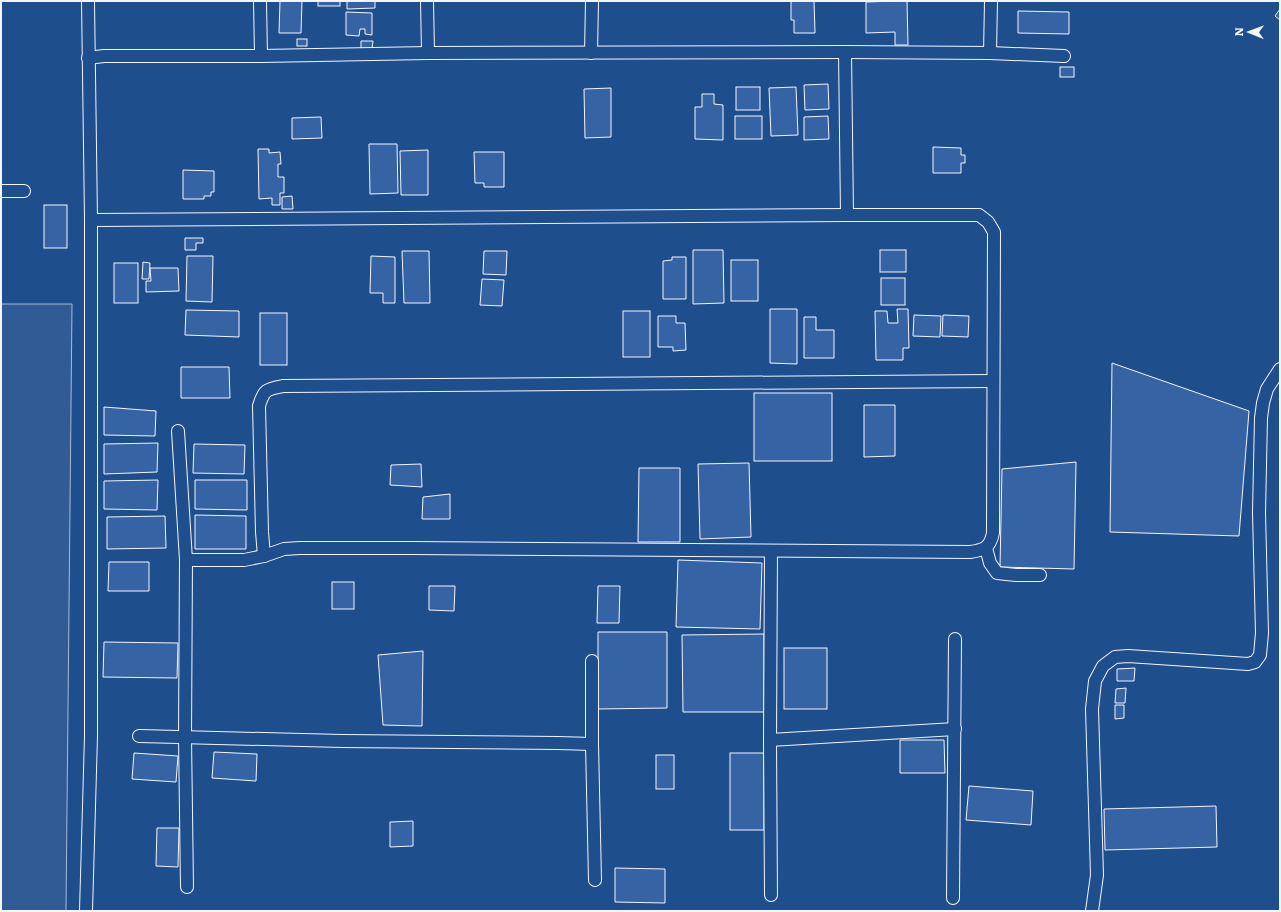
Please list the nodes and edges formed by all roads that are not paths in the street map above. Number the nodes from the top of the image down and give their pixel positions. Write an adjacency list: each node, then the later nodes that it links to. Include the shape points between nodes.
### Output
1 (88, 1): 12 (street)
2 (260, 1): 10 (street)
3 (427, 1): 7 (street)
4 (592, 1): 8 (street)
5 (990, 1): 9 (street)
6 (845, 52): 8 (street); 9 (street); 15 (street)
7 (428, 53): 8 (street); 10 (street)
8 (591, 53)
9 (990, 53): 11 (street)
10 (261, 56): 12 (street)
11 (1064, 56)
12 (88, 58): 16 (street)
13 (1, 191): 14 (street)
14 (24, 191)
15 (847, 215): 16 (street); 18 (street, via 979,215 988,222 994,232)
16 (91, 220): 36 (street, via 90,736)
17 (1280, 369): 37 (street, via 1267,389 1261,418 1260,655 1255,662 1248,664 1128,656 1115,657 1103,666 1095,681 1092,709 1097,875)
18 (993, 381): 20 (street, via 993,533 992,541); 22 (street, via 283,386 270,389 263,394 259,406)
19 (178, 431): 23 (street)
20 (986, 548): 21 (street, via 970,552); 24 (street, via 990,563 997,573)
21 (772, 551): 22 (street, via 300,548 284,549); 30 (street)
22 (264, 556): 23 (street, via 244,560)
23 (186, 560): 29 (street)
24 (1040, 575)
25 (955, 639): 27 (street)
26 (592, 661): 31 (street)
27 (955, 729): 30 (street); 35 (street)
28 (139, 736): 29 (street)
29 (185, 737): 31 (street); 33 (street)
30 (770, 740): 34 (street)
31 (592, 744): 32 (street)
32 (595, 880)
33 (186, 887)
34 (771, 895)
35 (953, 898)
36 (86, 911)
37 (1092, 911)

